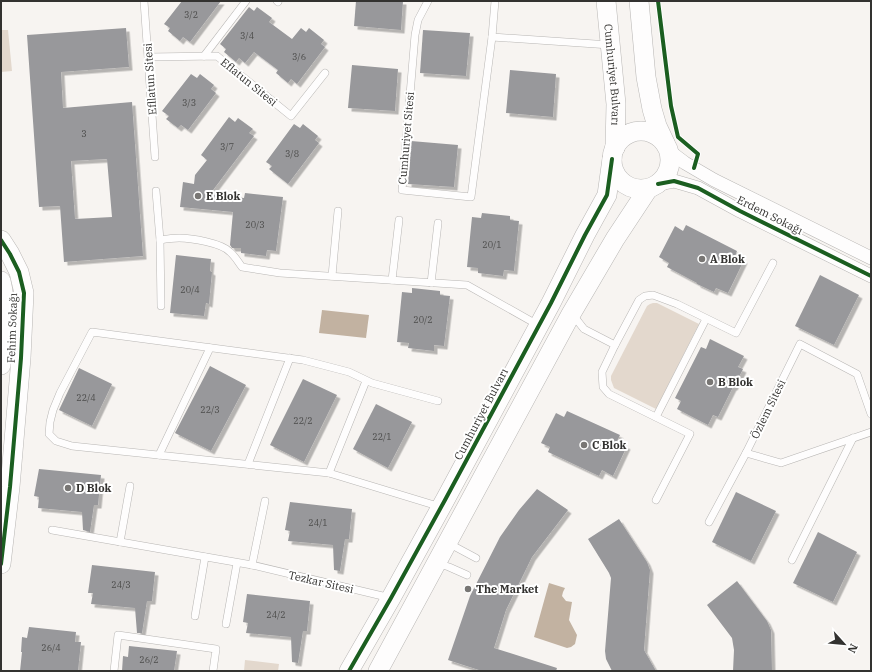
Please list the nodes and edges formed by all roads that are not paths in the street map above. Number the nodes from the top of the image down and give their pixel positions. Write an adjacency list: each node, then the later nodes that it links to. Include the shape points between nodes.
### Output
1 (144, 1): 10 (lane, Efllatun Sitesi)
2 (246, 1): 9 (lane)
3 (428, 1): 7 (lane, Cumhuriyet Sitesi, via 418,20 415,35 402,190 471,197)
4 (495, 1): 7 (lane, Cumhuriyet Sitesi)
5 (606, 1): 8 (street, Cumhuriyet Bulvarı)
6 (639, 1): 12 (street, via 646,77 652,109)
7 (492, 37): 8 (lane)
8 (610, 46): 13 (street, Cumhuriyet Bulvarı, via 616,104)
9 (204, 56): 10 (lane, Eflatun Sitesi); 11 (lane, Eflatun Sitesi, via 217,56 291,116)
10 (148, 58): 14 (lane, Efllatun Sitesi)
11 (325, 73)
12 (667, 147): 13 (street, via 659,136 651,132 633,132 618,142); 15 (street, via 669,170 665,178); 22 (street, Erdem Sokağı, via 685,163 714,180)
13 (614, 154): 15 (street, via 613,168 623,183 640,190); 29 (street, Cumhuriyet Bulvarı, via 607,195)
14 (156, 157)
15 (653, 187): 25 (street, Erdem Sokağı, via 674,181 698,188); 31 (street, via 614,239)
16 (156, 191): 21 (lane)
17 (338, 211): 24 (lane)
18 (398, 220): 26 (lane)
19 (438, 223): 28 (lane)
20 (1, 240): 49 (street, Fehim Sokağı, via 19,272 24,293 21,358)
21 (160, 240): 24 (lane, via 177,238 212,243 230,252 242,267 280,273); 30 (lane)
22 (871, 258)
23 (773, 263): 32 (lane, via 736,333)
24 (332, 276): 26 (lane)
25 (871, 276)
26 (392, 280): 28 (lane)
27 (1, 281): 37 (street, Fehim Sokağı, via 5,320)
28 (431, 283): 33 (lane, via 467,285)
29 (551, 303): 31 (street); 33 (street, Cumhuriyet Bulvarı)
30 (161, 306)
31 (571, 314): 34 (lane, via 584,329); 53 (street)
32 (706, 319): 34 (lane, via 677,304 653,295 645,296 639,300); 41 (lane)
33 (538, 325): 52 (street, Cumhuriyet Bulvarı)
34 (615, 345): 41 (lane, via 602,372 603,387 609,394)
35 (210, 348): 36 (lane); 45 (lane); 45 (lane, via 92,332 52,410 49,434 56,441 72,446)
36 (290, 358): 38 (lane, via 349,372); 46 (lane)
37 (1, 365)
38 (366, 381): 39 (lane); 47 (lane)
39 (438, 401)
40 (871, 414): 44 (lane, Özlem Sitesi, via 857,374 800,344)
41 (656, 417): 50 (lane, via 690,434)
42 (871, 432): 43 (lane, Özlem Sitesi)
43 (853, 438): 44 (lane, Özlem Sitesi, via 781,463); 60 (lane)
44 (746, 453): 54 (lane)
45 (159, 455): 46 (lane)
46 (248, 464): 47 (lane)
47 (329, 472): 52 (lane)
48 (130, 486): 56 (lane)
49 (5, 494): 63 (street, Fehim Sokağı)
50 (656, 500)
51 (265, 501): 64 (lane)
52 (441, 507): 53 (street); 66 (street, Cumhuriyet Bulvarı)
53 (463, 514): 57 (street)
54 (709, 522)
55 (52, 530): 56 (lane, Tezkar Sitesi)
56 (120, 542): 58 (lane, Tezkar Sitesi)
57 (447, 543): 59 (lane); 62 (street)
58 (205, 557): 61 (lane, Tezkar Sitesi); 67 (lane)
59 (476, 558)
60 (792, 560)
61 (237, 562): 64 (lane, Tezkar Sitesi); 68 (lane)
62 (436, 562): 65 (lane); 72 (street)
63 (1, 564)
64 (252, 565): 66 (lane, Tezkar Sitesi)
65 (467, 575)
66 (391, 598): 71 (street, Cumhuriyet Bulvarı)
67 (195, 616)
68 (226, 624)
69 (114, 671): 70 (lane, via 118,635 216,649)
70 (212, 671)
71 (349, 671)
72 (378, 671)

